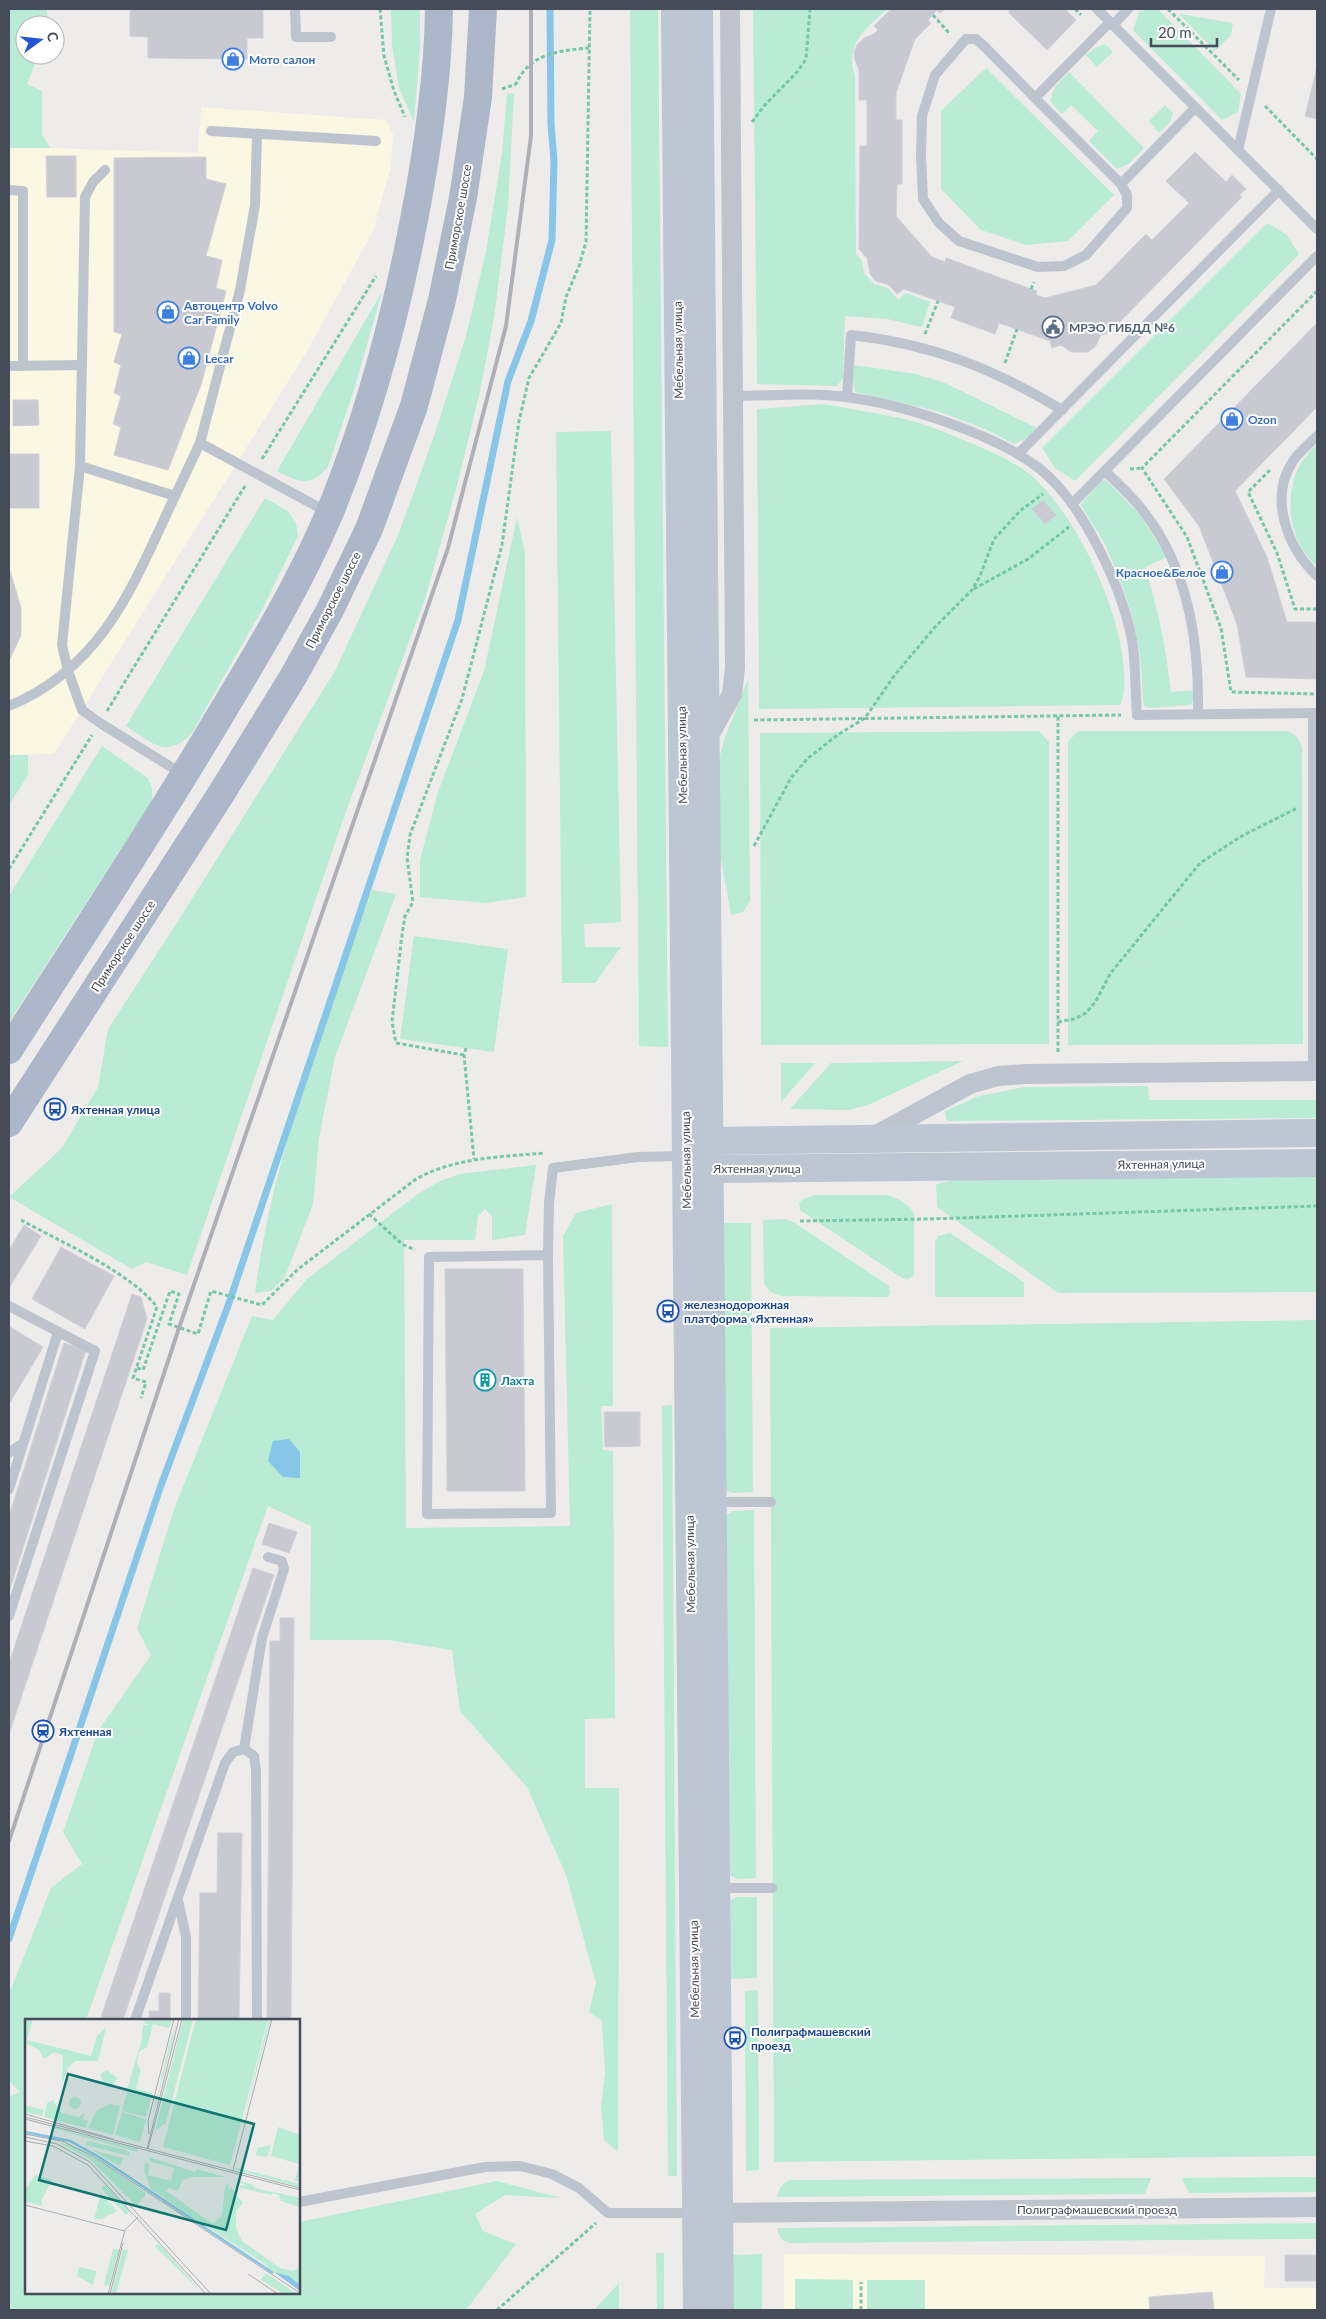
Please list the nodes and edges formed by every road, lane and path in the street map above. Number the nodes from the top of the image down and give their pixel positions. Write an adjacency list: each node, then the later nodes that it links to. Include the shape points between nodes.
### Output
1 (295, 9): 14 (lane, via 296,37)
2 (439, 9): 54 (main road, via 438,57 422,180 400,291 374,390)
3 (484, 9): 17 (main road, Приморское шоссе)
4 (590, 9): 16 (path)
5 (675, 9): 82 (street, Мебельная улица)
6 (699, 9): 67 (street, Мебельная улица)
7 (730, 9): 43 (street)
8 (810, 9): 20 (path, via 806,59)
9 (1097, 9): 13 (lane)
10 (1128, 9): 13 (lane)
11 (1271, 9): 24 (lane)
12 (933, 15): 15 (path)
13 (1111, 23): 18 (lane); 19 (lane)
14 (330, 37)
15 (960, 45): 18 (lane, via 966,39 976,39); 26 (lane, via 935,75 922,116 920,156 923,199 939,223 959,241 1038,267 1064,266 1086,255 1127,208 1127,195)
16 (589, 48): 17 (path, via 560,51 539,58 522,71 516,84); 75 (path, via 586,242 566,297 561,323 529,378 519,421 497,564 462,699 410,835 407,858 413,902 405,916 402,935 392,1022 396,1043)
17 (478, 97): 77 (main road, Приморское шоссе, via 464,198 442,300 414,406 369,528 330,610 293,677)
18 (1035, 98): 26 (lane)
19 (1195, 108): 24 (lane); 26 (lane)
20 (748, 128)
21 (211, 131): 22 (lane)
22 (257, 134): 23 (lane); 47 (lane, via 255,206 240,290)
23 (376, 141)
24 (1238, 150): 28 (lane)
25 (105, 170): 38 (lane, via 85,197)
26 (1121, 184)
27 (9, 190): 41 (lane, via 23,191)
28 (1278, 190): 29 (lane); 45 (lane)
29 (1317, 229)
30 (1317, 256): 50 (lane)
31 (1317, 291): 59 (path, via 1142,468 1187,537 1221,628 1231,692)
32 (938, 301): 35 (path)
33 (1017, 329): 37 (path)
34 (916, 334): 35 (path)
35 (923, 341): 42 (lane); 44 (lane, via 851,335)
36 (997, 358): 37 (path)
37 (1005, 362): 39 (path); 42 (path)
38 (82, 365): 41 (lane); 49 (lane)
39 (1015, 365)
40 (9, 366): 41 (lane)
41 (23, 366)
42 (1000, 376): 45 (lane)
43 (733, 396): 44 (lane); 67 (street, via 735,668 732,694)
44 (846, 397): 48 (lane, via 934,418)
45 (1062, 410): 48 (lane)
46 (1317, 436): 56 (lane, via 1293,460 1284,484 1281,511 1290,540 1306,566)
47 (200, 443): 52 (lane); 54 (lane)
48 (1018, 454): 51 (lane)
49 (80, 466): 52 (lane); 58 (lane, via 62,645)
50 (1105, 471): 53 (lane); 62 (lane, via 1144,512 1166,545 1185,591 1195,633)
51 (1056, 484): 53 (lane); 57 (path, via 1021,510 994,539)
52 (176, 496): 58 (lane, via 126,600 109,626)
53 (1072, 504): 55 (lane)
54 (329, 513): 68 (main road, via 256,657)
55 (1080, 517): 57 (path, via 1044,549); 63 (lane, via 1103,558 1125,612 1132,639)
56 (1317, 576)
57 (972, 590): 65 (path, via 935,627 894,676)
58 (68, 671): 60 (lane); 68 (lane, via 82,710)
59 (1317, 694)
60 (9, 706)
61 (1315, 713): 62 (lane); 69 (lane)
62 (1198, 714): 63 (lane)
63 (1137, 715): 64 (path)
64 (1058, 716): 65 (path); 71 (path)
65 (865, 718): 66 (path); 70 (path, via 808,758 791,778)
66 (754, 720)
67 (705, 743): 80 (street, Мебельная улица)
68 (184, 776): 73 (main road)
69 (1313, 800): 71 (path, via 1240,837 1200,863 1110,974 1086,1013); 76 (lane)
70 (754, 846)
71 (1058, 1022): 74 (path)
72 (466, 1048): 75 (path)
73 (9, 1050)
74 (1058, 1052)
75 (464, 1055): 83 (path)
76 (1315, 1071): 79 (street, via 998,1076 970,1084)
77 (9, 1123)
78 (1317, 1133): 79 (street)
79 (871, 1138): 80 (street)
80 (708, 1141): 82 (street); 85 (street, Мебельная улица)
81 (551, 1153): 83 (path)
82 (686, 1156): 85 (street, Яхтенная улица); 90 (lane, via 638,1156 553,1168); 115 (street, Мебельная улица)
83 (474, 1159): 87 (path, via 432,1170)
84 (1317, 1162): 85 (street, Яхтенная улица)
85 (709, 1169): 101 (street, Мебельная улица)
86 (1317, 1206): 89 (path)
87 (369, 1214): 91 (path, via 402,1244); 94 (path, via 297,1270 262,1305 211,1290 198,1334 169,1324 180,1294 170,1291)
88 (21, 1220): 92 (path, via 123,1276 147,1294)
89 (800, 1221)
90 (548, 1255): 91 (lane); 91 (lane, via 551,1513 427,1514)
91 (429, 1256)
92 (157, 1307): 94 (path); 96 (path)
93 (10, 1309): 95 (lane)
94 (164, 1309): 96 (path, via 144,1370)
95 (58, 1332): 100 (lane); 104 (lane, via 94,1350)
96 (137, 1368): 97 (path, via 133,1378 146,1382)
97 (141, 1398)
98 (20, 1445): 99 (lane)
99 (9, 1453)
100 (9, 1489)
101 (712, 1502): 102 (lane); 106 (street, Мебельная улица)
102 (771, 1502)
103 (268, 1556): 105 (lane, via 282,1561 284,1569 262,1638)
104 (9, 1616)
105 (244, 1749): 108 (lane, via 233,1752 225,1763); 111 (lane, via 254,1756 256,1770)
106 (716, 1888): 107 (lane); 115 (street, Мебельная улица)
107 (772, 1888)
108 (178, 1900): 109 (lane); 110 (lane, via 186,1937)
109 (135, 2019)
110 (186, 2019)
111 (257, 2019)
112 (300, 2202): 114 (lane, via 485,2167 520,2166 552,2174 579,2188)
113 (1317, 2207): 115 (street, Полиграфмашевский проезд)
114 (608, 2212): 115 (lane); 117 (path)
115 (708, 2212): 118 (street, Мебельная улица); 119 (street, Мебельная улица)
116 (862, 2282): 120 (path)
117 (498, 2310)
118 (697, 2310)
119 (720, 2310)
120 (861, 2310)

